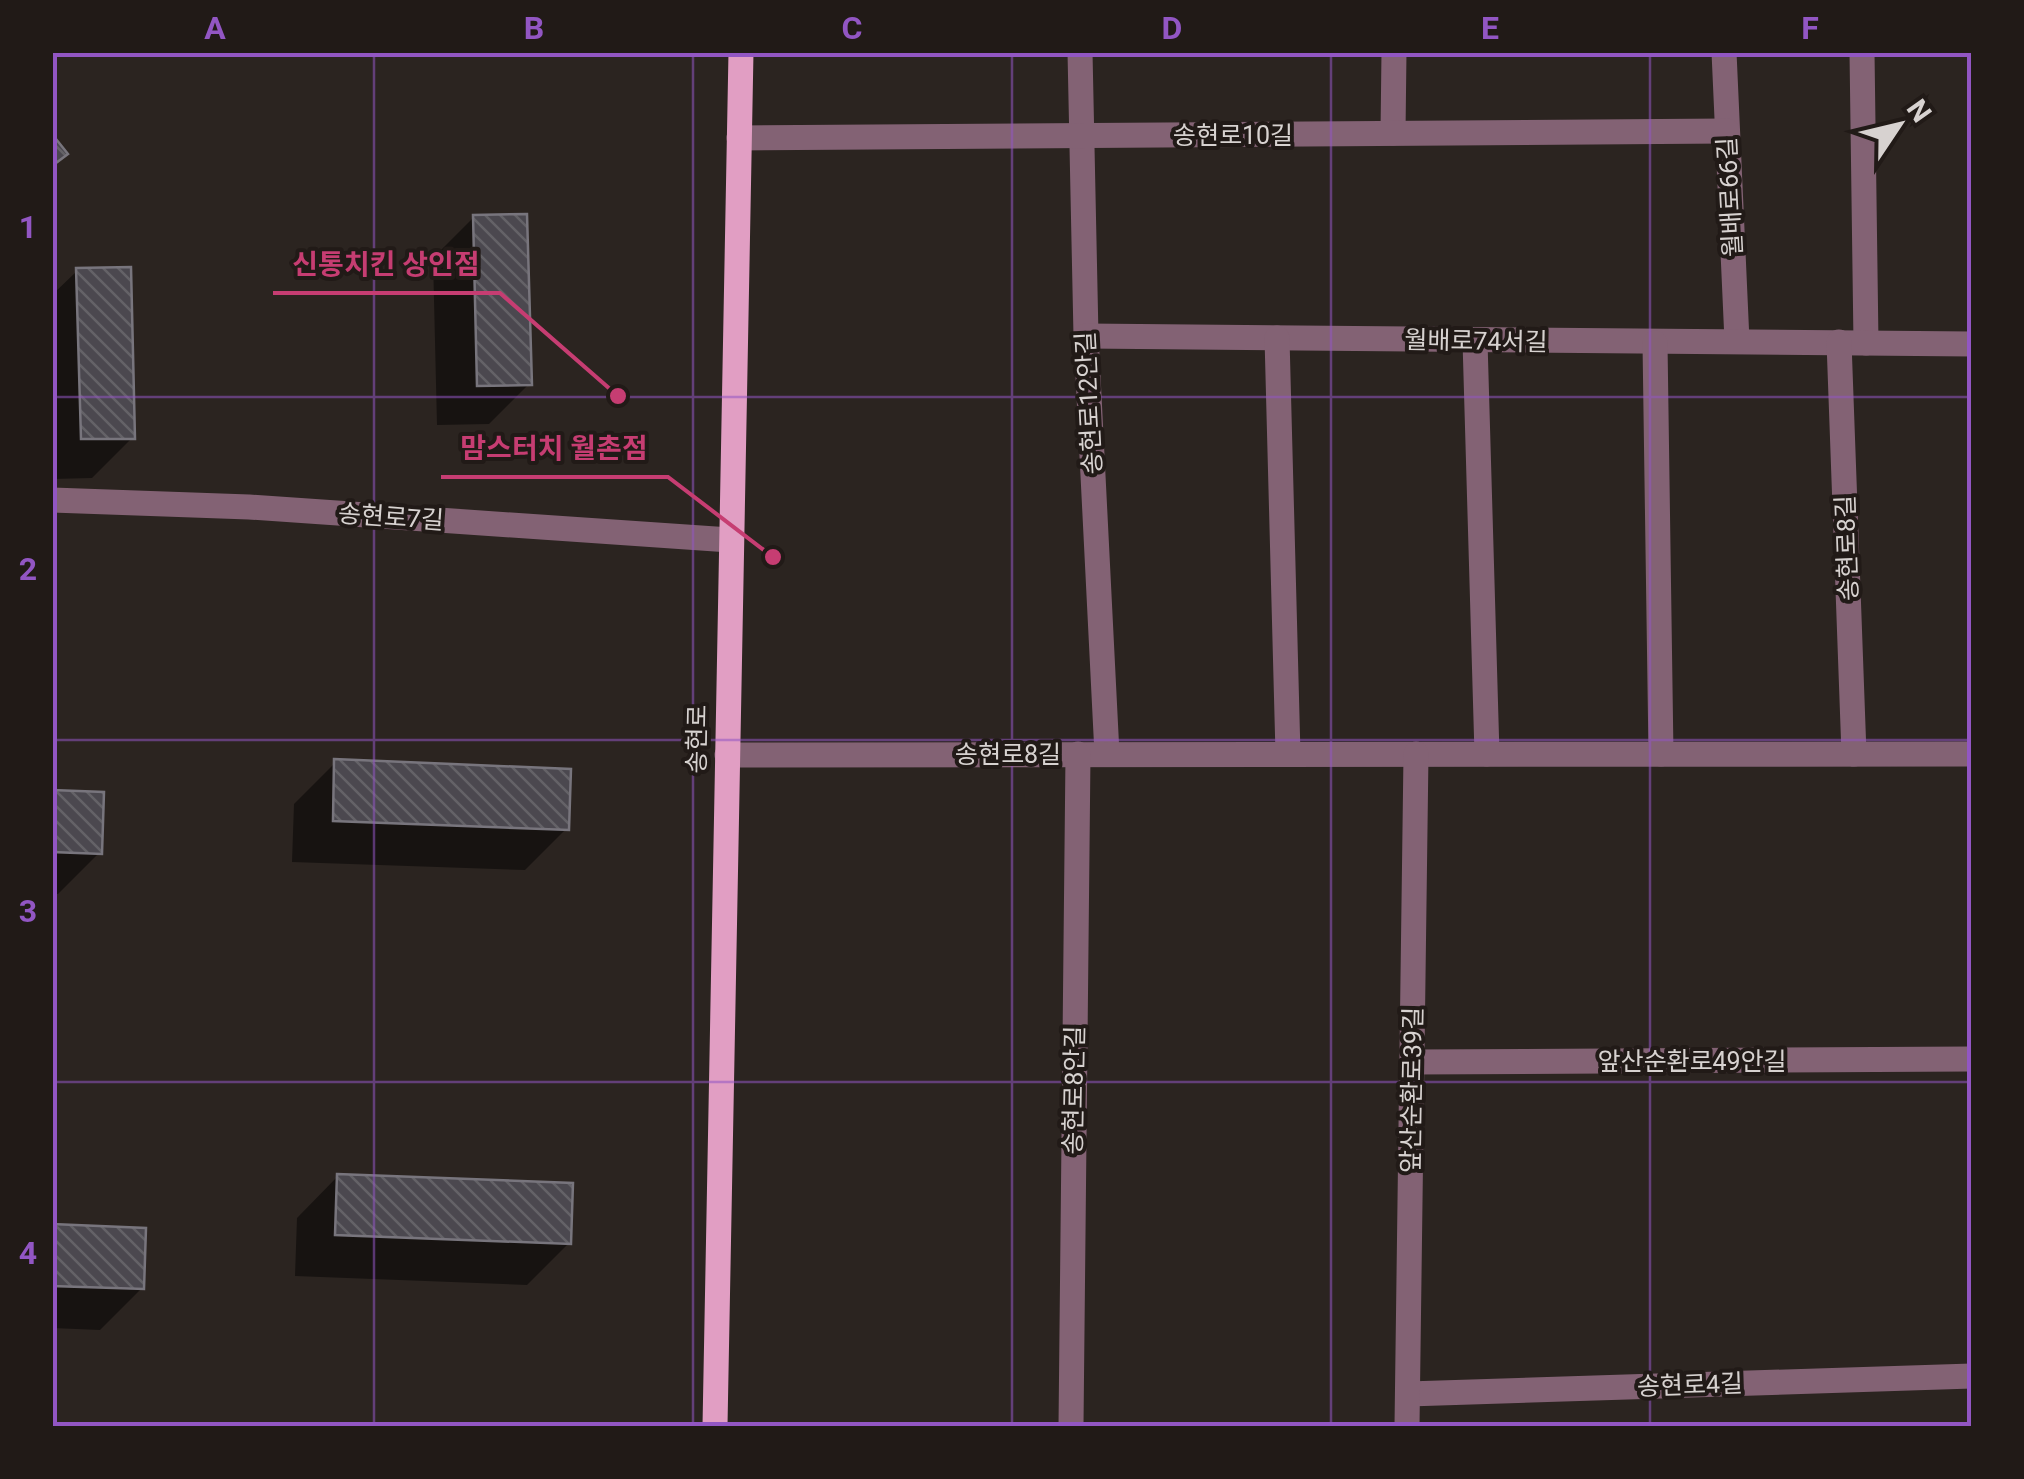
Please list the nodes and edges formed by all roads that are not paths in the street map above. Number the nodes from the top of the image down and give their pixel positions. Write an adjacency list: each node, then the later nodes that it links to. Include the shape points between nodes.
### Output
1 (741, 52): 9 (main road, 송현로)
2 (1080, 52): 8 (street, 송현로12안길)
3 (1394, 52): 7 (street)
4 (1724, 52): 6 (street, 월배로66길)
5 (1862, 52): 15 (street)
6 (1727, 131): 7 (street, 송현로10길); 13 (street, 월배로66길)
7 (1393, 134): 8 (street, 송현로10길)
8 (1078, 136): 9 (street, 송현로10길); 10 (street, 송현로12안길)
9 (739, 138): 19 (main road, 송현로)
10 (1086, 336): 11 (street, 월배로74서길); 21 (street, 송현로12안길)
11 (1277, 338): 12 (street, 월배로74서길); 22 (street)
12 (1475, 341): 16 (street, 월배로74서길); 24 (street)
13 (1737, 341): 14 (street, 월배로74서길); 16 (street, 월배로74서길)
14 (1839, 342): 15 (street, 월배로74서길); 26 (street, 송현로8길)
15 (1866, 342): 17 (street, 월배로74서길)
16 (1655, 343): 25 (street)
17 (1972, 344)
18 (52, 500): 19 (street, 송현로7길)
19 (730, 540): 28 (main road, 송현로)
20 (1078, 754): 21 (street, 송현로8길); 28 (street, 송현로8길); 34 (street, 송현로8안길)
21 (1107, 754): 22 (street, 송현로8길)
22 (1288, 754): 23 (street, 송현로8길)
23 (1416, 754): 24 (street, 송현로8길); 30 (street, 앞산순환로39길)
24 (1486, 754): 25 (street, 송현로8길)
25 (1661, 754): 26 (street, 송현로8길)
26 (1854, 754): 27 (street, 송현로8길)
27 (1972, 754)
28 (728, 755): 33 (main road, 송현로)
29 (1972, 1060): 30 (street, 앞산순환로49안길)
30 (1412, 1062): 32 (street, 앞산순환로39길)
31 (1972, 1376): 32 (street, 송현로4길)
32 (1408, 1394): 35 (street, 앞산순환로39길)
33 (716, 1426)
34 (1071, 1426)
35 (1408, 1426)

